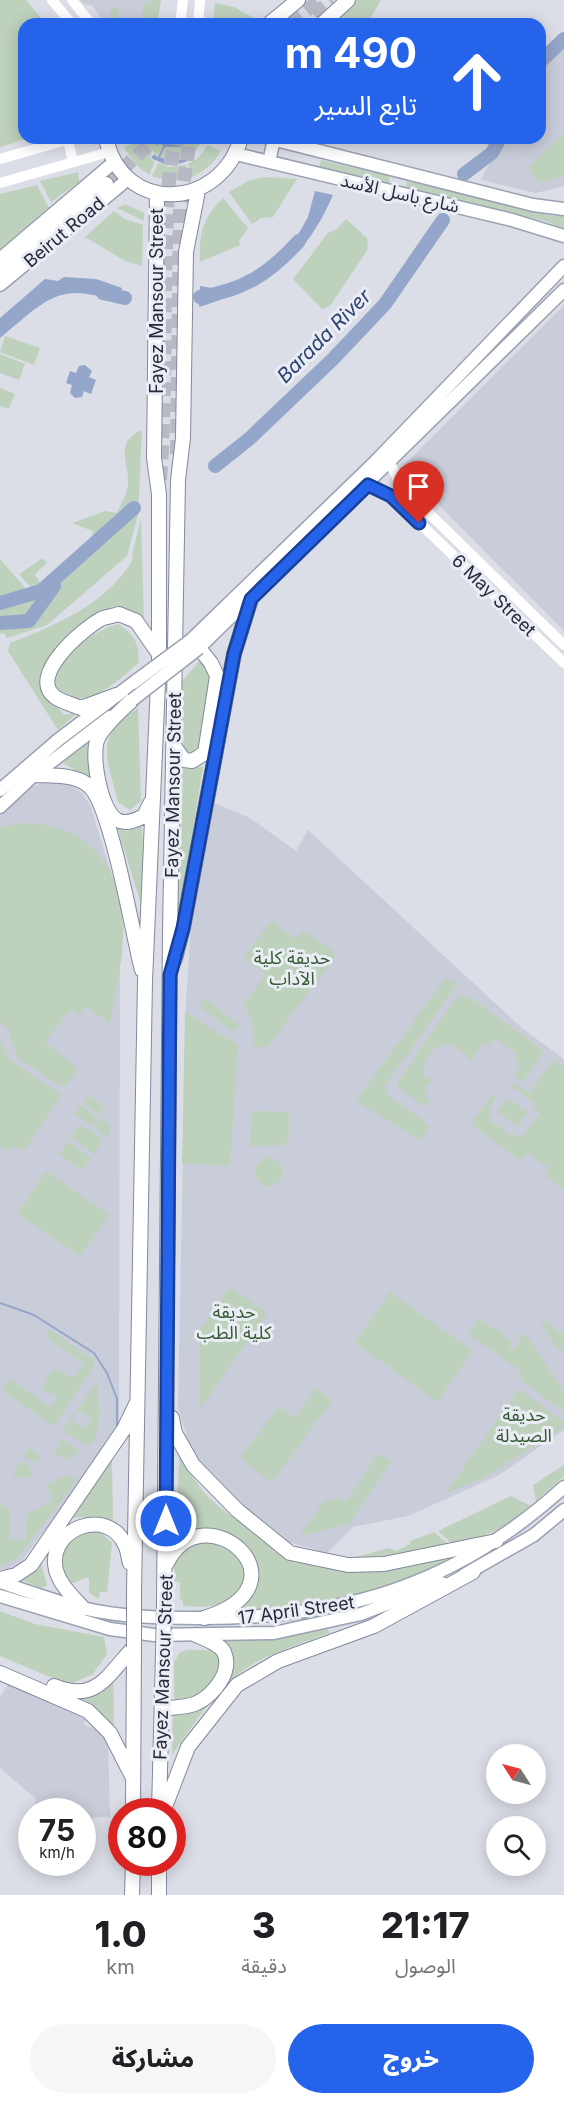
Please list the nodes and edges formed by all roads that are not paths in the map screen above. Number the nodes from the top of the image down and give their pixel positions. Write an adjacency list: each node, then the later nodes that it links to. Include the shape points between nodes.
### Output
1 (52, 0): 7 (main road)
2 (72, 0): 8 (main road)
3 (183, 0): 9 (main road)
4 (200, 0): 10 (main road)
5 (298, 0): 11 (highway)
6 (348, 0): 12 (highway)
7 (67, 18)
8 (86, 18)
9 (181, 18)
10 (198, 18)
11 (276, 18)
12 (328, 18)
13 (53, 144): 21 (main road)
14 (71, 144): 22 (main road)
15 (108, 144): 20 (highway)
16 (239, 144): 19 (highway)
17 (271, 144): 23 (main road)
18 (291, 144): 24 (main road)
19 (236, 154): 23 (main road, شارع باسل الأسد); 28 (highway, via 220,176)
20 (111, 157): 22 (main road); 25 (highway); 33 (main road, Beirut Road)
21 (0, 159)
22 (73, 162): 26 (main road)
23 (269, 162): 29 (main road, شارع باسل الأسد)
24 (399, 171): 29 (main road); 31 (main road, via 533,205)
25 (128, 179): 30 (highway); 36 (main road, Beirut Road)
26 (0, 183)
27 (106, 183): 35 (highway)
28 (198, 191): 30 (highway); 52 (highway, Fayez Mansour Street, via 186,252)
29 (393, 192): 32 (main road, شارع باسل الأسد)
30 (157, 194): 48 (highway, Fayez Mansour Street, via 154,458 159,494)
31 (564, 209)
32 (564, 236)
33 (0, 259)
34 (564, 267): 46 (main road)
35 (0, 272)
36 (0, 285)
37 (564, 290): 38 (main road)
38 (390, 463): 39 (main road); 40 (main road, 6 May Street, via 401,486)
39 (368, 485): 41 (main road, 6 May Street, via 391,496); 44 (main road)
40 (440, 524): 41 (main road); 42 (main road, 6 May Street)
41 (430, 534): 43 (main road, 6 May Street)
42 (505, 585): 43 (main road); 45 (main road, 6 May Street)
43 (495, 595): 47 (main road, 6 May Street)
44 (251, 599): 46 (main road); 57 (highway, via 234,654 183,928)
45 (562, 643): 47 (main road)
46 (195, 644): 50 (main road, bridge); 51 (main road, bridge); 52 (highway, via 217,676 205,753 192,762 184,760)
47 (552, 651): 49 (main road, 6 May Street)
48 (159, 654): 50 (highway, via 136,621 119,614 101,620 62,652 50,668 48,685 55,697 81,708); 55 (highway, Fayez Mansour Street)
49 (564, 663)
50 (116, 695): 54 (main road)
51 (132, 700): 53 (main road); 55 (highway, via 98,738 95,768 109,814 117,820 126,822 144,816)
52 (173, 745): 57 (highway, Fayez Mansour Street)
53 (34, 775): 56 (main road); 58 (highway, via 72,777 89,786 101,804 130,906)
54 (0, 790)
55 (154, 794): 58 (highway, Fayez Mansour Street)
56 (0, 807)
57 (170, 975): 59 (highway, Fayez Mansour Street)
58 (145, 981): 60 (highway, Fayez Mansour Street)
59 (166, 1389): 63 (highway, via 175,1433 193,1465 237,1510 290,1553 348,1565 384,1564); 64 (highway, Fayez Mansour Street)
60 (138, 1400): 66 (highway, via 124,1429 31,1564); 67 (highway, Fayez Mansour Street)
61 (564, 1486): 63 (main road, 17 April Street)
62 (564, 1510): 65 (main road, 17 April Street, via 534,1535)
63 (496, 1541): 70 (main road, 17 April Street, via 458,1564 395,1592 340,1607 243,1619)
64 (166, 1565): 70 (highway, via 173,1551 185,1541 202,1536 227,1539 244,1552 252,1569 252,1582 225,1612); 75 (highway, Fayez Mansour Street, bridge)
65 (473, 1572): 71 (main road, 17 April Street, via 361,1614 274,1633); 79 (highway, via 374,1626 278,1661 237,1685 188,1747)
66 (0, 1580): 69 (main road, 17 April Street)
67 (134, 1592): 69 (highway, via 125,1544 119,1535 100,1525 80,1526 59,1543 55,1560 59,1579); 72 (highway, Fayez Mansour Street, bridge)
68 (0, 1596): 71 (main road, 17 April Street, via 110,1629)
69 (83, 1608): 70 (main road, 17 April Street, via 150,1618)
70 (204, 1618)
71 (196, 1635): 75 (highway, via 224,1652 223,1678 200,1702 169,1708)
72 (134, 1647): 73 (highway, via 99,1686 81,1693); 76 (highway, Fayez Mansour Street)
73 (0, 1663)
74 (0, 1673): 76 (highway, via 88,1711 110,1733)
75 (162, 1703): 78 (highway, Fayez Mansour Street)
76 (133, 1778): 77 (highway, Fayez Mansour Street)
77 (133, 1798)
78 (161, 1798)
79 (167, 1798)
80 (133, 1876): 82 (highway)
81 (159, 1876): 83 (highway)
82 (132, 1895)
83 (159, 1895)

